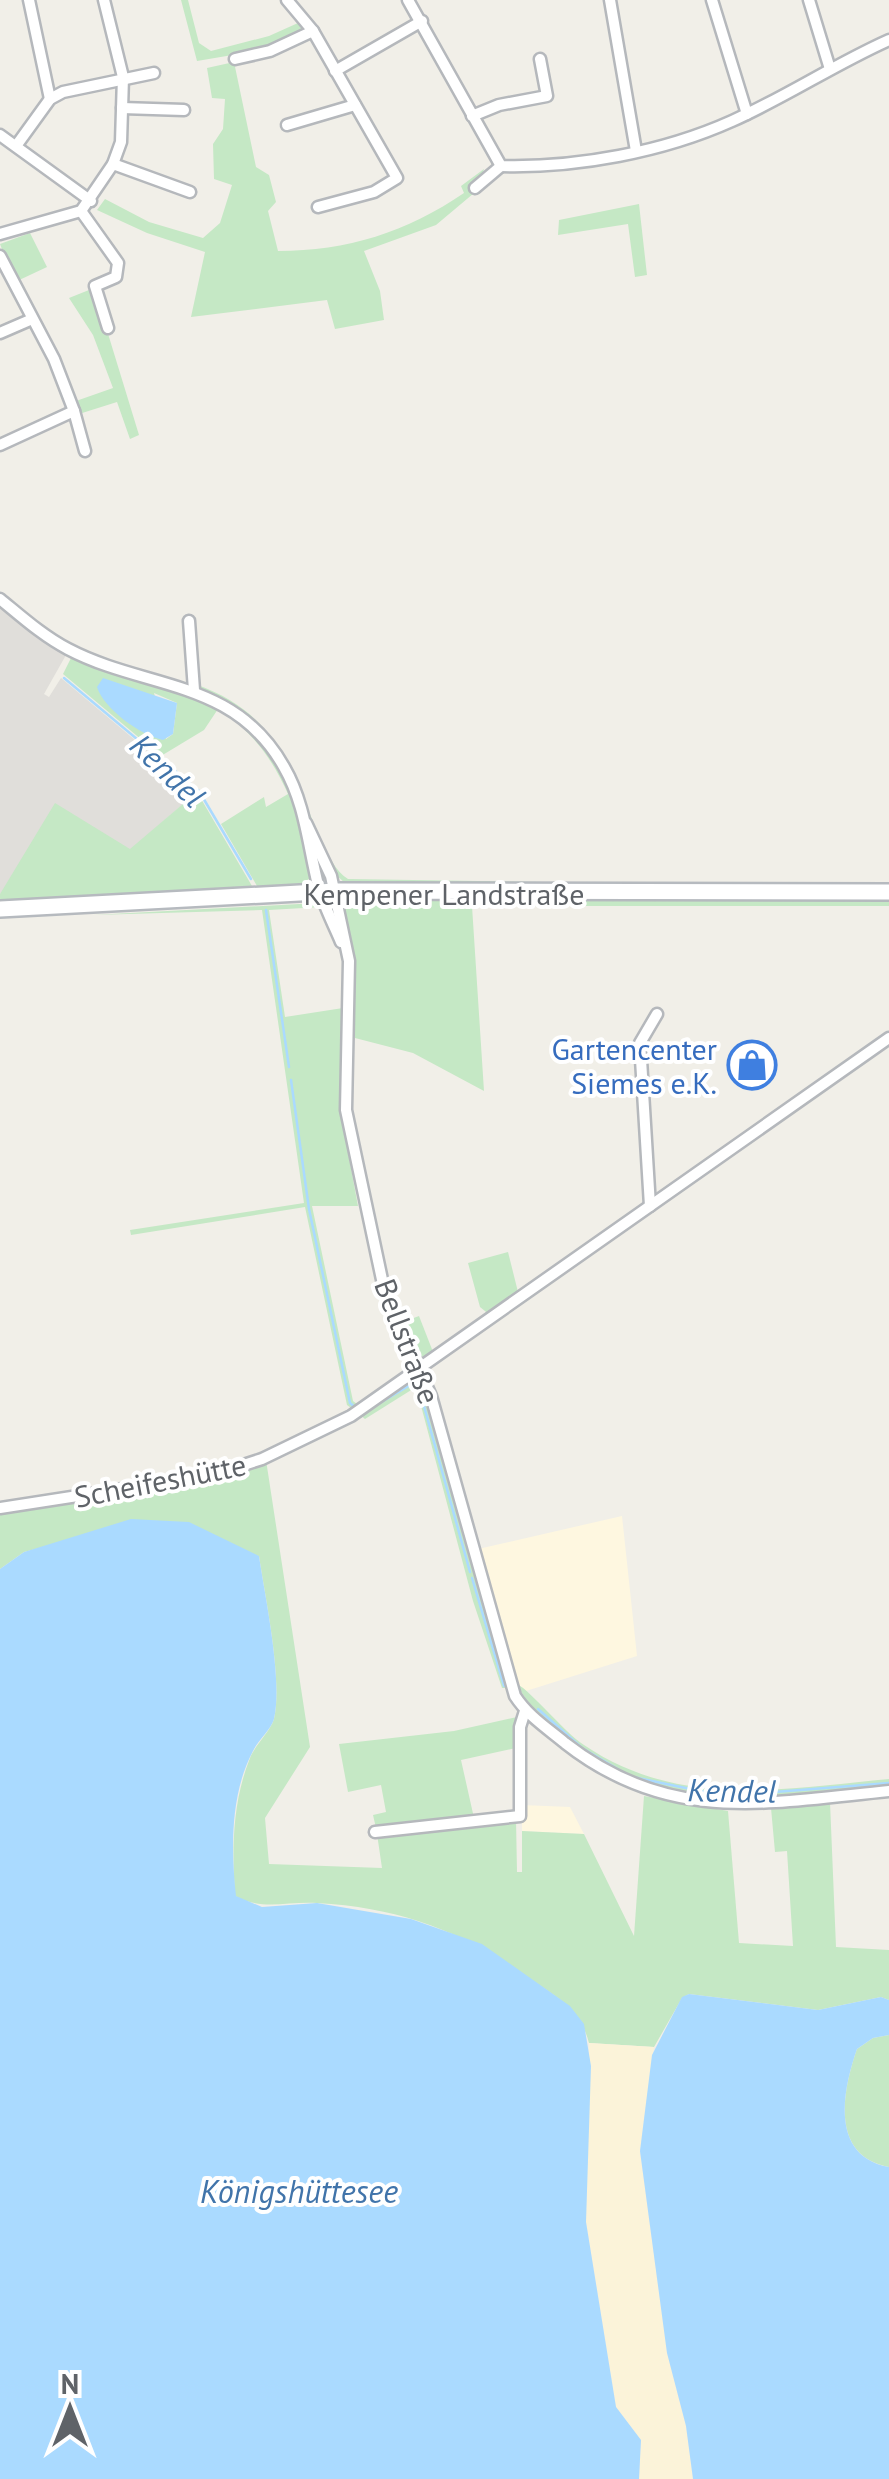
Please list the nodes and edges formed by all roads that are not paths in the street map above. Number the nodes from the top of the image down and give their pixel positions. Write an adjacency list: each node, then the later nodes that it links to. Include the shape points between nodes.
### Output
1 (29, 0): 17 (street)
2 (104, 0): 16 (street)
3 (287, 0): 9 (street)
4 (610, 0): 26 (street)
5 (712, 0): 21 (street)
6 (809, 0): 13 (street)
7 (411, 1): 8 (street)
8 (422, 21): 14 (street); 22 (street)
9 (313, 31): 11 (street); 14 (street)
10 (889, 40): 13 (street)
11 (235, 59)
12 (540, 59): 22 (street, via 547,96)
13 (830, 69): 21 (street)
14 (336, 70): 18 (street)
15 (154, 73): 16 (street)
16 (123, 78): 17 (street); 19 (street)
17 (50, 100): 25 (street)
18 (355, 105): 23 (street); 32 (street, via 397,178 374,192)
19 (122, 108): 20 (street); 27 (street)
20 (184, 110)
21 (748, 114): 26 (street)
22 (472, 116): 28 (street)
23 (287, 124)
24 (0, 135): 25 (street)
25 (16, 146): 31 (street)
26 (636, 151): 28 (street, via 540,168)
27 (114, 164): 30 (street); 31 (street)
28 (501, 166): 29 (street)
29 (476, 188)
30 (190, 192)
31 (91, 201): 33 (street)
32 (318, 207)
33 (80, 211): 34 (street); 37 (street, via 118,263 116,277 96,286)
34 (0, 234)
35 (0, 256): 36 (street)
36 (30, 320): 38 (street); 39 (street)
37 (108, 328)
38 (0, 333)
39 (74, 411): 40 (street); 41 (street)
40 (0, 445)
41 (85, 451)
42 (0, 599): 44 (street, Bellstraße, via 71,651)
43 (189, 620): 44 (street)
44 (194, 690): 45 (street, Bellstraße, via 260,732 286,770)
45 (328, 891): 46 (street, Kempener Landstraße); 47 (street, Kempener Landstraße); 51 (street, Bellstraße, via 349,961 346,1110 384,1289)
46 (889, 892)
47 (0, 910)
48 (657, 1014): 50 (street, via 640,1044)
49 (889, 1038): 50 (street, Bellstraße)
50 (650, 1206): 51 (street, Bellstraße)
51 (418, 1372): 52 (street, Scheifeshütte, via 351,1416 213,1475); 53 (street, Bellstraße, via 431,1396 480,1580)
52 (0, 1508)
53 (525, 1711): 54 (street, Bellstraße, via 590,1761 657,1795 743,1806); 55 (street, Bellstraße, via 520,1816)
54 (889, 1791)
55 (374, 1832)

